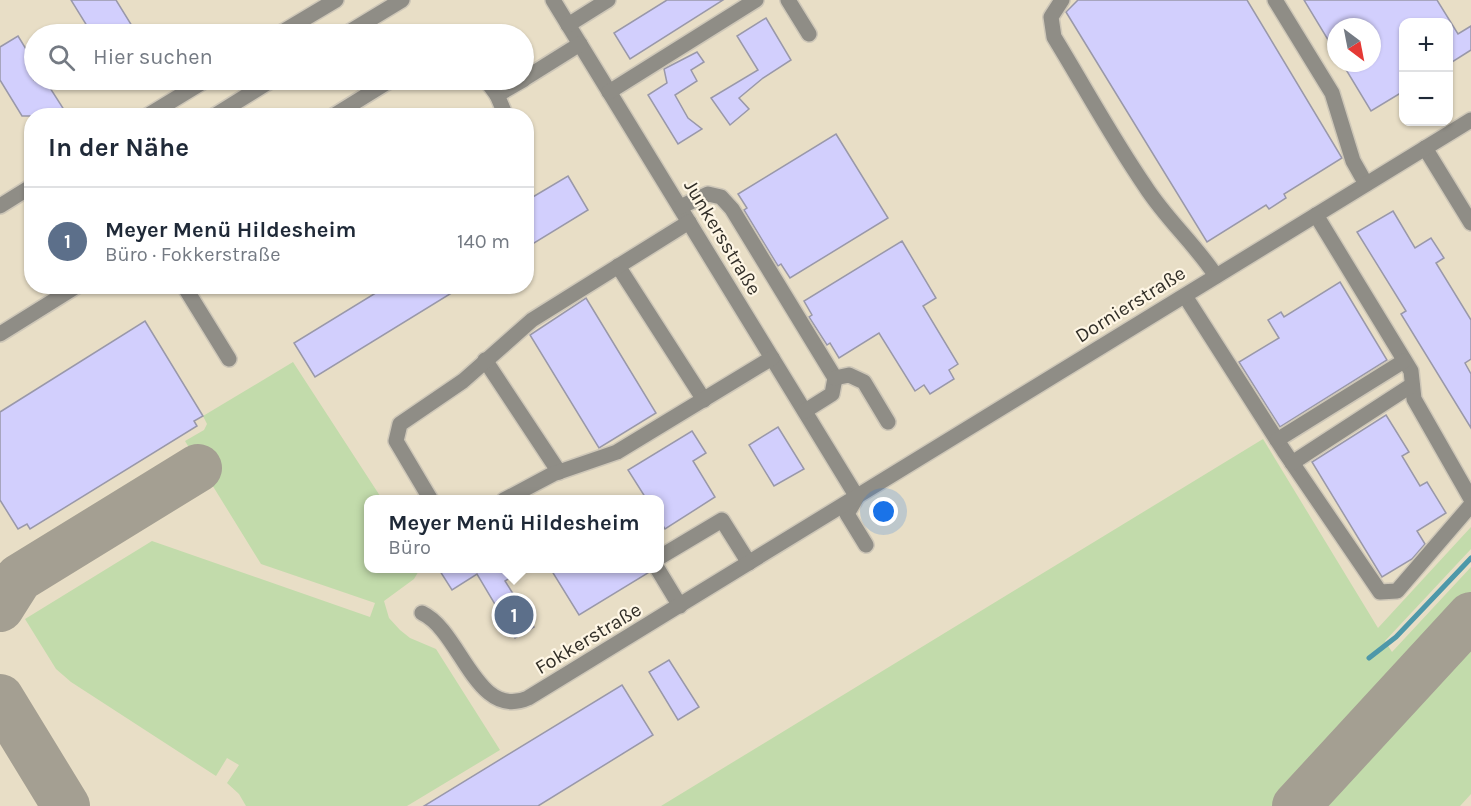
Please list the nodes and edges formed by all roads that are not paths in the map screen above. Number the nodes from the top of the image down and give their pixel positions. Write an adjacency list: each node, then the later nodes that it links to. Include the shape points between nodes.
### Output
1 (336, 0): 9 (street)
2 (402, 0): 10 (street)
3 (553, 0): 11 (street, Junkersstraße)
4 (608, 0): 11 (street)
5 (756, 0): 20 (street)
6 (788, 0): 12 (street)
7 (1062, 0): 36 (street, via 1051,17 1054,37 1145,187)
8 (1275, 0): 28 (street, via 1332,93 1353,162)
9 (296, 24)
10 (362, 24)
11 (568, 25): 13 (street, Junkersstraße)
12 (809, 34)
13 (580, 44): 14 (street); 20 (street, Junkersstraße)
14 (534, 72)
15 (190, 90): 22 (street)
16 (256, 90): 23 (street)
17 (375, 90): 24 (street)
18 (493, 90): 21 (street)
19 (505, 90): 21 (street)
20 (609, 92): 31 (street, Junkersstraße)
21 (497, 95): 25 (street)
22 (160, 108)
23 (227, 108)
24 (346, 108)
25 (503, 108)
26 (1471, 120): 27 (street, Dornierstraße)
27 (1425, 148): 28 (street, Dornierstraße); 34 (street)
28 (1366, 184): 32 (street, Dornierstraße)
29 (24, 191): 30 (street)
30 (0, 206)
31 (680, 207): 33 (street, Junkersstraße); 45 (street, via 708,194 727,201)
32 (1316, 215): 36 (street, Dornierstraße); 44 (street)
33 (689, 222): 35 (street); 41 (street, Junkersstraße)
34 (1471, 223)
35 (618, 266): 43 (street, via 532,320); 47 (street)
36 (1216, 276): 39 (street, Dornierstraße)
37 (64, 294): 40 (street)
38 (189, 294): 42 (street)
39 (1185, 296): 50 (street); 55 (street, Dornierstraße)
40 (0, 334)
41 (772, 358): 47 (street); 48 (street, Junkersstraße)
42 (229, 359)
43 (485, 360): 52 (street); 53 (street, via 463,381 400,424 396,441)
44 (1404, 361): 46 (street, via 1411,371); 50 (street)
45 (836, 378): 48 (street, via 832,394); 49 (street, via 849,375 864,382)
46 (1412, 385): 51 (street); 56 (street, via 1414,399)
47 (704, 400): 52 (street, via 617,452)
48 (805, 411): 55 (street, Junkersstraße)
49 (888, 422)
50 (1277, 440): 51 (street)
51 (1292, 463): 57 (street, via 1380,592 1397,591)
52 (559, 471): 54 (street)
53 (428, 495)
54 (513, 495)
55 (857, 497): 58 (street, via 847,514); 60 (street, Fokkerstraße)
56 (1471, 499)
57 (1471, 505)
58 (866, 545)
59 (664, 555): 60 (street, via 722,520)
60 (749, 563): 62 (street, Fokkerstraße)
61 (660, 573): 62 (street)
62 (680, 606): 63 (street, Fokkerstraße, via 528,698 509,702 486,692 443,628)
63 (422, 613)

